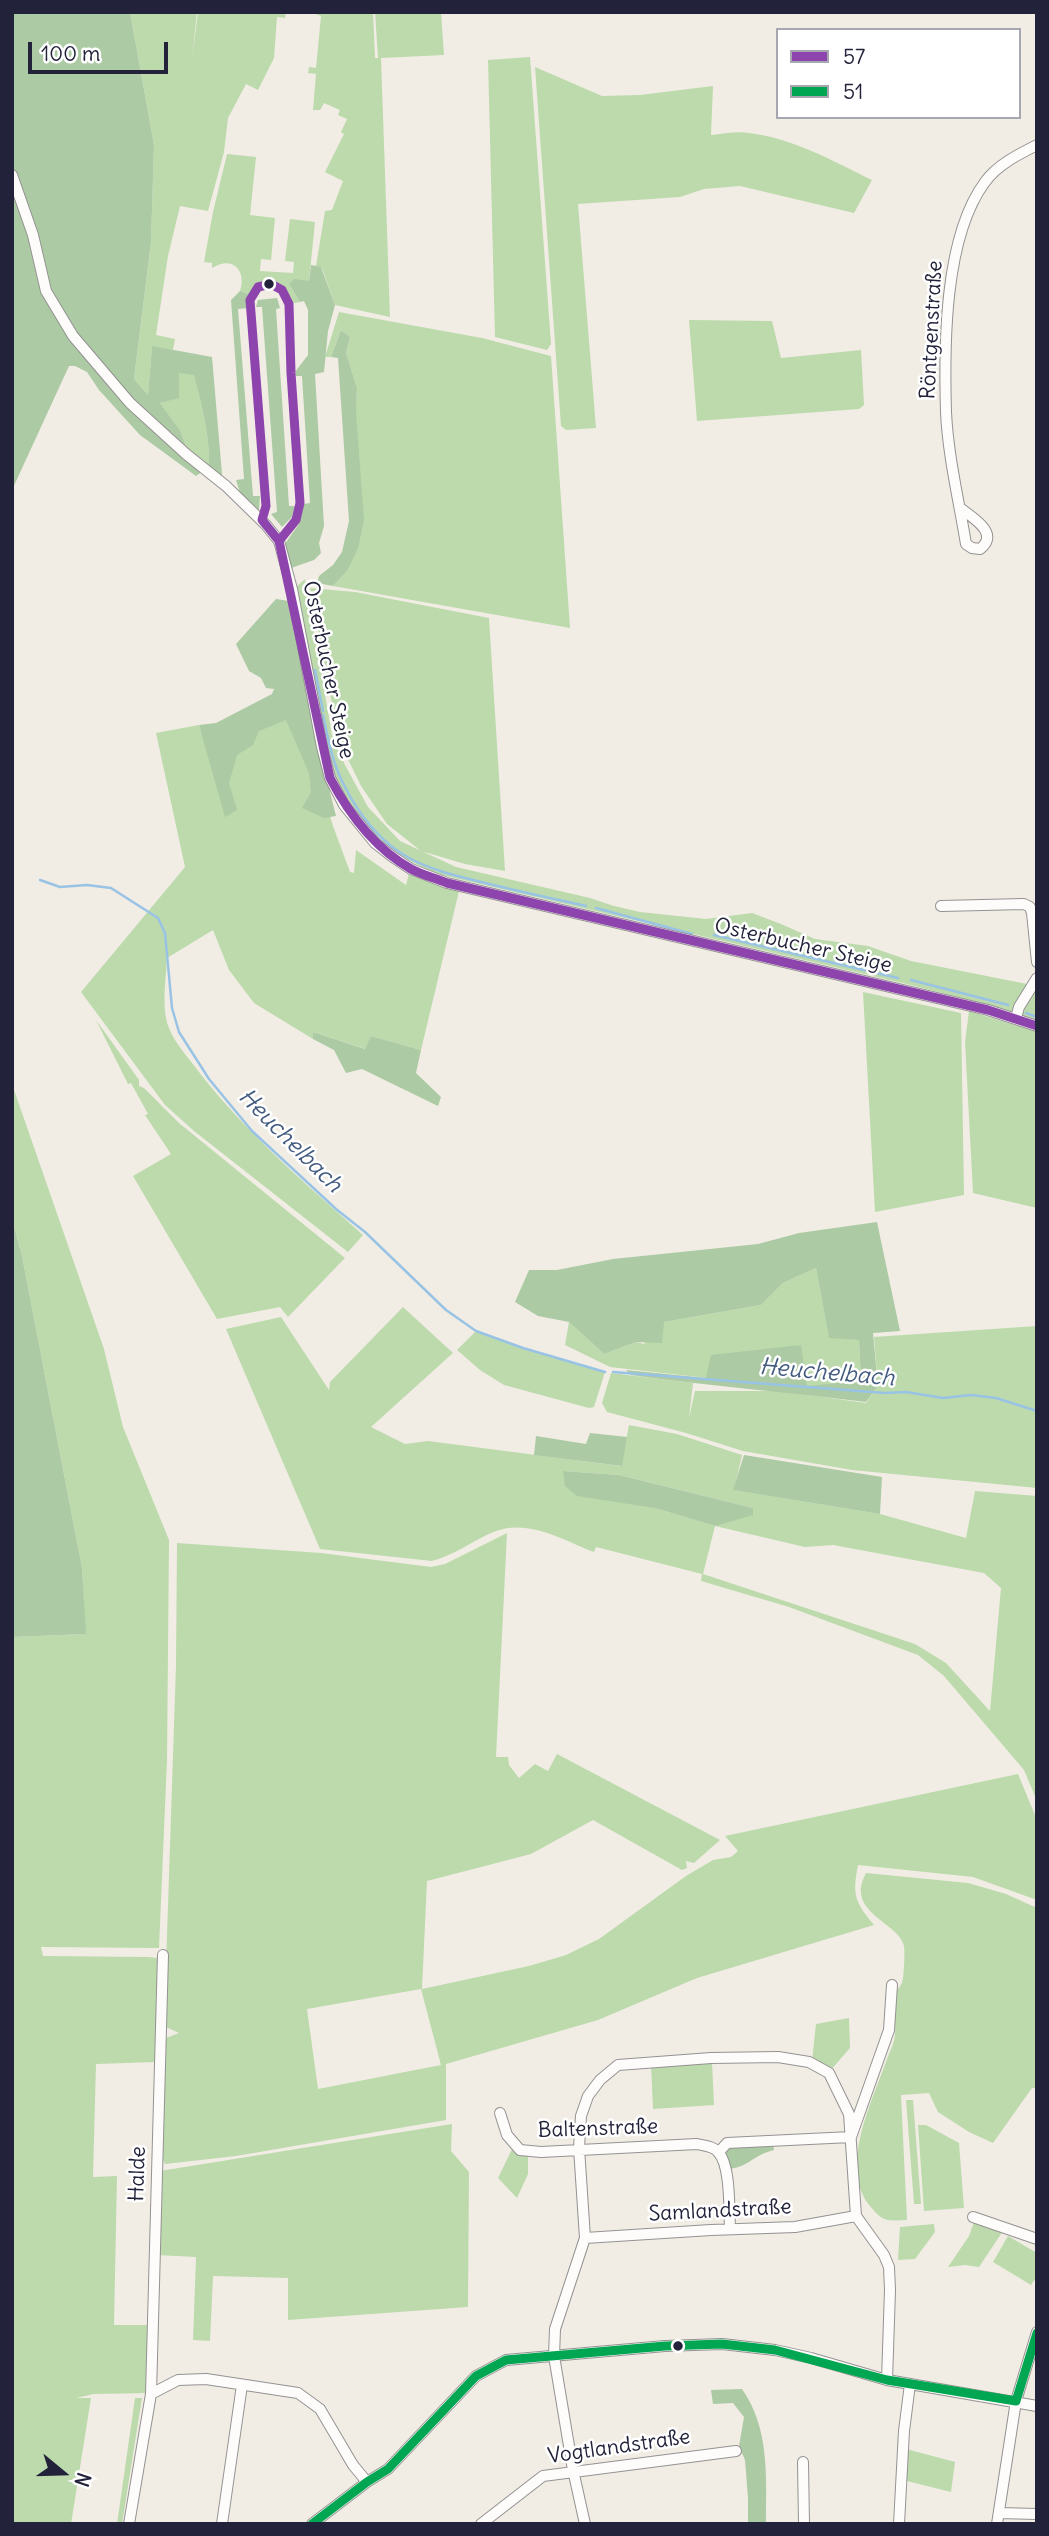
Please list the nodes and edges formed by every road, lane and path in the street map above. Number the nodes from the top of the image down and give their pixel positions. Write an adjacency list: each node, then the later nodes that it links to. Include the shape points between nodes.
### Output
1 (1037, 145): 3 (street, Röntgenstraße, via 1004,163 985,181 955,254 946,413)
2 (12, 175): 7 (street, Osterbucher Steige, via 46,291 73,336 130,403 226,486 279,541 330,778 344,805 375,843 411,869 447,883)
3 (960, 508)
4 (940, 906): 5 (street, via 1030,907)
5 (1037, 962)
6 (1037, 978): 7 (street)
7 (1016, 1018): 8 (street, Osterbucher Steige)
8 (1037, 1026)
9 (163, 1955): 25 (street, Halde)
10 (892, 1985): 12 (street, via 889,2030)
11 (500, 2113): 13 (street, Baltenstraße, via 507,2135 520,2150)
12 (850, 2137): 13 (street, via 849,2114 829,2073 809,2062 778,2057 711,2058 618,2066 588,2096); 14 (street, via 727,2143); 15 (street)
13 (579, 2148): 14 (street, Baltenstraße, via 697,2144); 18 (street)
14 (719, 2152): 17 (street, via 726,2164)
15 (856, 2216): 17 (street, Samlandstraße, via 795,2227); 22 (street, via 889,2267)
16 (972, 2217): 19 (street)
17 (730, 2229): 18 (street, Samlandstraße)
18 (585, 2238): 21 (street, via 555,2329)
19 (1037, 2239)
20 (1037, 2332): 26 (street)
21 (554, 2356): 22 (street, via 722,2344 775,2350); 30 (street); 31 (street, via 506,2360 476,2376 388,2469)
22 (887, 2380): 23 (street)
23 (910, 2384): 26 (street); 40 (street)
24 (242, 2385): 25 (street, via 178,2380); 31 (street, via 298,2393 320,2409); 35 (street)
25 (151, 2394): 34 (street, Halde)
26 (1016, 2401): 27 (street); 32 (street)
27 (1037, 2406)
28 (736, 2451): 30 (street, Vogtlandstraße)
29 (803, 2462): 39 (street)
30 (573, 2470): 37 (street, Vogtlandstraße, via 543,2476); 38 (street)
31 (366, 2482): 36 (street)
32 (999, 2513): 33 (street); 41 (street)
33 (1037, 2514)
34 (129, 2524)
35 (222, 2524)
36 (312, 2524)
37 (481, 2524)
38 (585, 2524)
39 (804, 2524)
40 (899, 2524)
41 (997, 2524)

